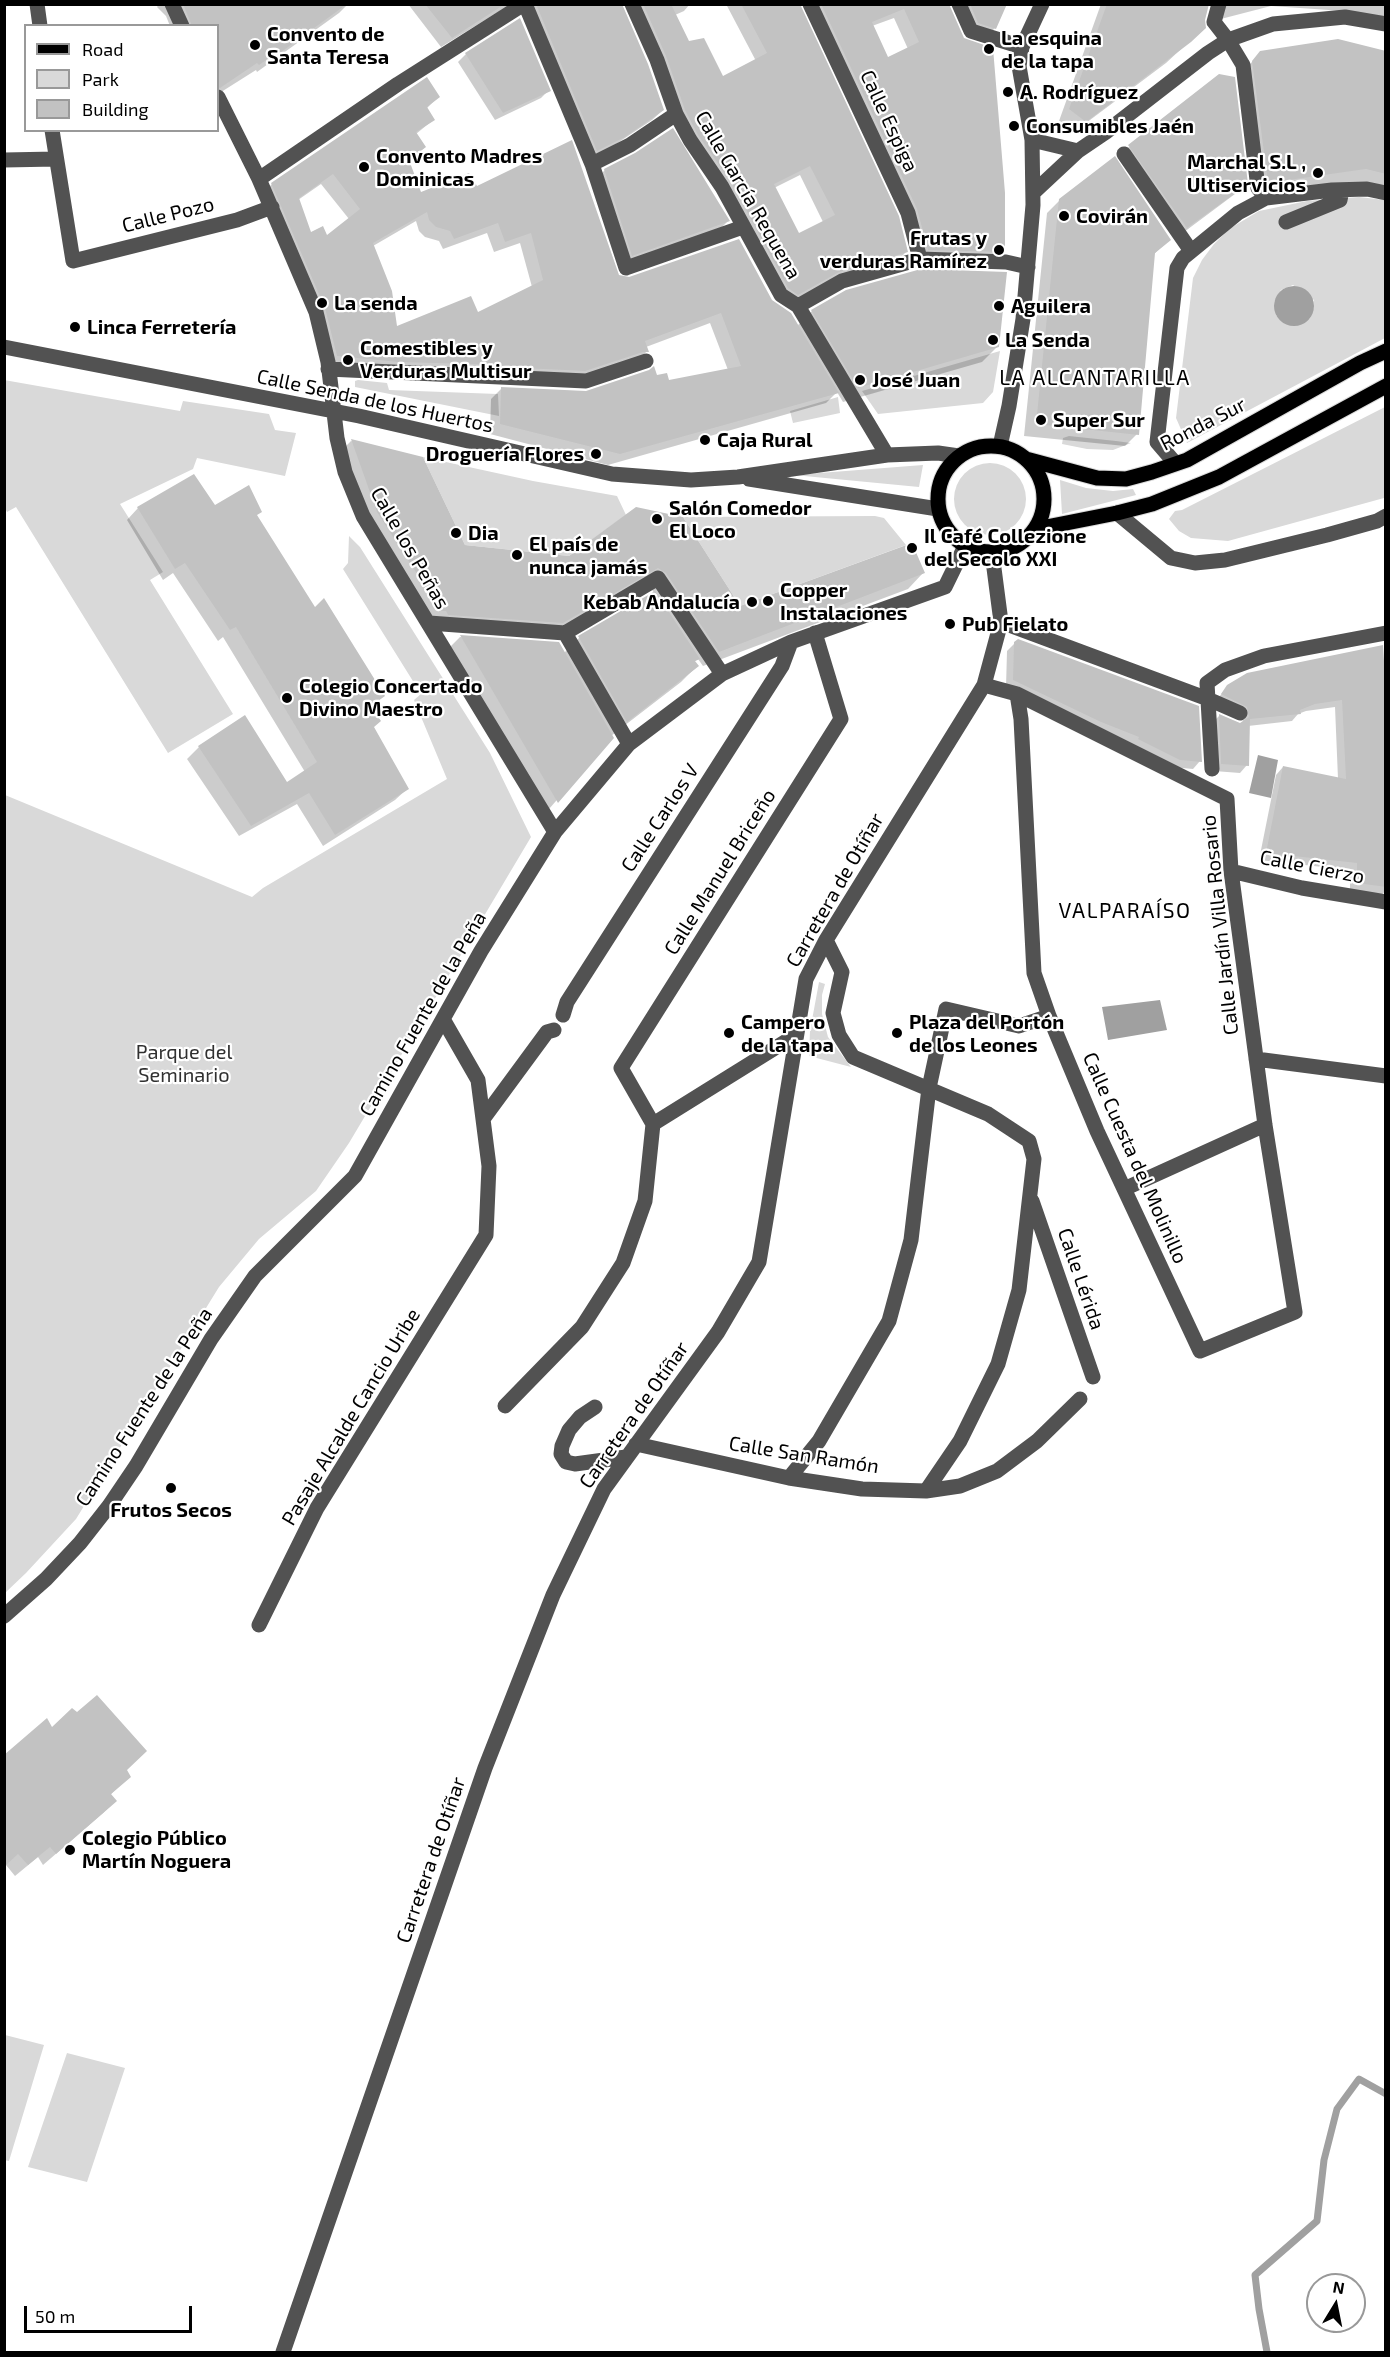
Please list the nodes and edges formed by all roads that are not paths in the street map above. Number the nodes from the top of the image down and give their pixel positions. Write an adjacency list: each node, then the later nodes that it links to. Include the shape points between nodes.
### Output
1 (38, 4): 9 (street)
2 (172, 4): 10 (street)
3 (524, 4): 22 (street); 23 (street)
4 (632, 4): 15 (street, Calle García Requena)
5 (959, 4): 13 (street, via 971,31)
6 (1042, 4): 13 (street)
7 (1219, 4): 12 (street, via 1214,22)
8 (811, 5): 32 (street, Calle Espiga, via 908,213)
9 (40, 24)
10 (181, 24)
11 (1386, 24): 12 (street, via 1345,17 1273,24)
12 (1228, 40): 18 (street); 27 (street, via 1243,65 1258,188)
13 (1022, 47): 17 (street, via 1019,66)
14 (219, 99): 23 (street, Calle los Peñas)
15 (676, 114): 22 (street, via 630,145); 30 (street, Calle García Requena)
16 (52, 132): 20 (street)
17 (1032, 140): 18 (street); 25 (street)
18 (1078, 152): 25 (street)
19 (1124, 154): 31 (street)
20 (56, 159): 21 (street); 28 (street, Calle Pozo, via 73,261 237,220)
21 (4, 160)
22 (592, 164): 30 (street, via 626,268)
23 (260, 179): 28 (street, Calle los Peñas)
24 (1342, 190): 26 (street); 27 (street); 29 (street, via 1340,200)
25 (1034, 193): 33 (street)
26 (1386, 193)
27 (1266, 198): 31 (street, via 1238,213)
28 (272, 207): 38 (street, Calle los Peñas, via 316,312)
29 (1286, 222)
30 (743, 226): 34 (street, Calle García Requena, via 781,295)
31 (1191, 251): 45 (street, via 1176,268 1157,442)
32 (920, 259): 33 (street, via 1006,262); 34 (street, via 842,281)
33 (1028, 267): 41 (street, via 1010,406)
34 (798, 306): 42 (street, Calle García Requena)
35 (4, 347): 40 (street, Calle Senda de los Huertos)
36 (1386, 351): 45 (main road, Ronda Sur)
37 (646, 361): 38 (street, via 586,381)
38 (328, 369): 40 (street, Calle los Peñas)
39 (1386, 387): 48 (main road, via 1220,477 1152,504)
40 (334, 411): 46 (street, Calle Senda de los Huertos, via 612,474 692,480); 54 (street, Calle los Peñas, via 345,472 363,516)
41 (1000, 446): 43 (main road, via 972,449); 44 (main road)
42 (887, 455): 43 (street, Calle Senda de los Huertos); 46 (street, Calle Senda de los Huertos)
43 (959, 456): 47 (main road, via 939,485)
44 (1026, 459): 45 (main road, Ronda Sur, via 1097,477 1126,479); 50 (main road, via 1035,469 1044,492 1043,511)
45 (1175, 463)
46 (738, 477): 47 (street, Calle Senda de los Huertos)
47 (938, 509): 51 (main road, via 947,531)
48 (1117, 513): 49 (street, via 1171,558 1195,563 1226,560); 50 (main road)
49 (1386, 516)
50 (1036, 529): 52 (main road, via 1017,546)
51 (965, 546): 52 (main road); 56 (street, Camino Fuente de la Peña, via 945,587)
52 (992, 553): 53 (street, Carretera de Otíñar)
53 (1001, 622): 60 (street, Carretera de Otíñar); 62 (street)
54 (429, 623): 55 (street); 66 (street, Calle los Peñas)
55 (565, 633): 59 (street, via 658,578); 64 (street)
56 (815, 633): 58 (street, Camino Fuente de la Peña); 79 (street, Calle Manuel Briceño, via 841,719 621,1068)
57 (1386, 633): 62 (street, via 1264,656 1226,670 1207,683)
58 (791, 642): 59 (street, Camino Fuente de la Peña); 70 (street, Calle Carlos V, via 782,666 567,1002)
59 (722, 674): 64 (street, Camino Fuente de la Peña)
60 (984, 685): 61 (street, Calle Jardín Villa Rosario); 69 (street, Carretera de Otíñar)
61 (1017, 694): 67 (street, Calle Jardín Villa Rosario, via 1227,799); 71 (street, Calle Cuesta del Molinillo, via 1034,973)
62 (1208, 699): 63 (street); 65 (street)
63 (1240, 713)
64 (629, 744): 66 (street, Camino Fuente de la Peña)
65 (1212, 769)
66 (555, 832): 72 (street, Camino Fuente de la Peña)
67 (1231, 871): 68 (street, Calle Cierzo); 75 (street, Calle Jardín Villa Rosario)
68 (1386, 902)
69 (826, 940): 74 (street, Carretera de Otíñar, via 806,979); 77 (street, via 842,972 833,1012 839,1035 853,1057)
70 (563, 1015)
71 (1049, 1016): 77 (street, via 1019,1026 946,1009); 81 (street, Calle Cuesta del Molinillo)
72 (443, 1020): 78 (street, via 478,1080); 92 (street, Camino Fuente de la Peña, via 355,1176 255,1276 211,1339 109,1506 46,1579)
73 (554, 1030): 78 (street, via 547,1032)
74 (796, 1035): 79 (street); 88 (street, Carretera de Otíñar, via 759,1262 718,1332)
75 (1256, 1059): 76 (street); 80 (street, Calle Jardín Villa Rosario)
76 (1386, 1076)
77 (929, 1088): 82 (street, via 988,1114 1029,1141 1034,1159); 90 (street, via 911,1240 889,1321 819,1441)
78 (483, 1119): 93 (street, Pasaje Alcalde Cancio Uribe, via 489,1166 486,1235 317,1508)
79 (653, 1124): 86 (street, via 645,1201 623,1263 582,1327)
80 (1265, 1125): 81 (street); 83 (street, Calle Jardín Villa Rosario, via 1295,1312)
81 (1124, 1189): 83 (street, Calle Cuesta del Molinillo)
82 (1030, 1196): 84 (street, Calle Lérida); 91 (street, via 1019,1290 998,1364 960,1441)
83 (1200, 1351)
84 (1093, 1377)
85 (1080, 1399): 91 (street, Calle San Ramón, via 998,1472 960,1486)
86 (505, 1406)
87 (595, 1407): 89 (street, via 569,1430 561,1454 566,1462 575,1464)
88 (636, 1444): 89 (street, Carretera de Otíñar); 90 (street, Calle San Ramón)
89 (626, 1457): 94 (street, Carretera de Otíñar, via 604,1489 553,1595 485,1768)
90 (789, 1478): 91 (street, Calle San Ramón, via 862,1489)
91 (926, 1491)
92 (4, 1616)
93 (259, 1625)
94 (283, 2352)

